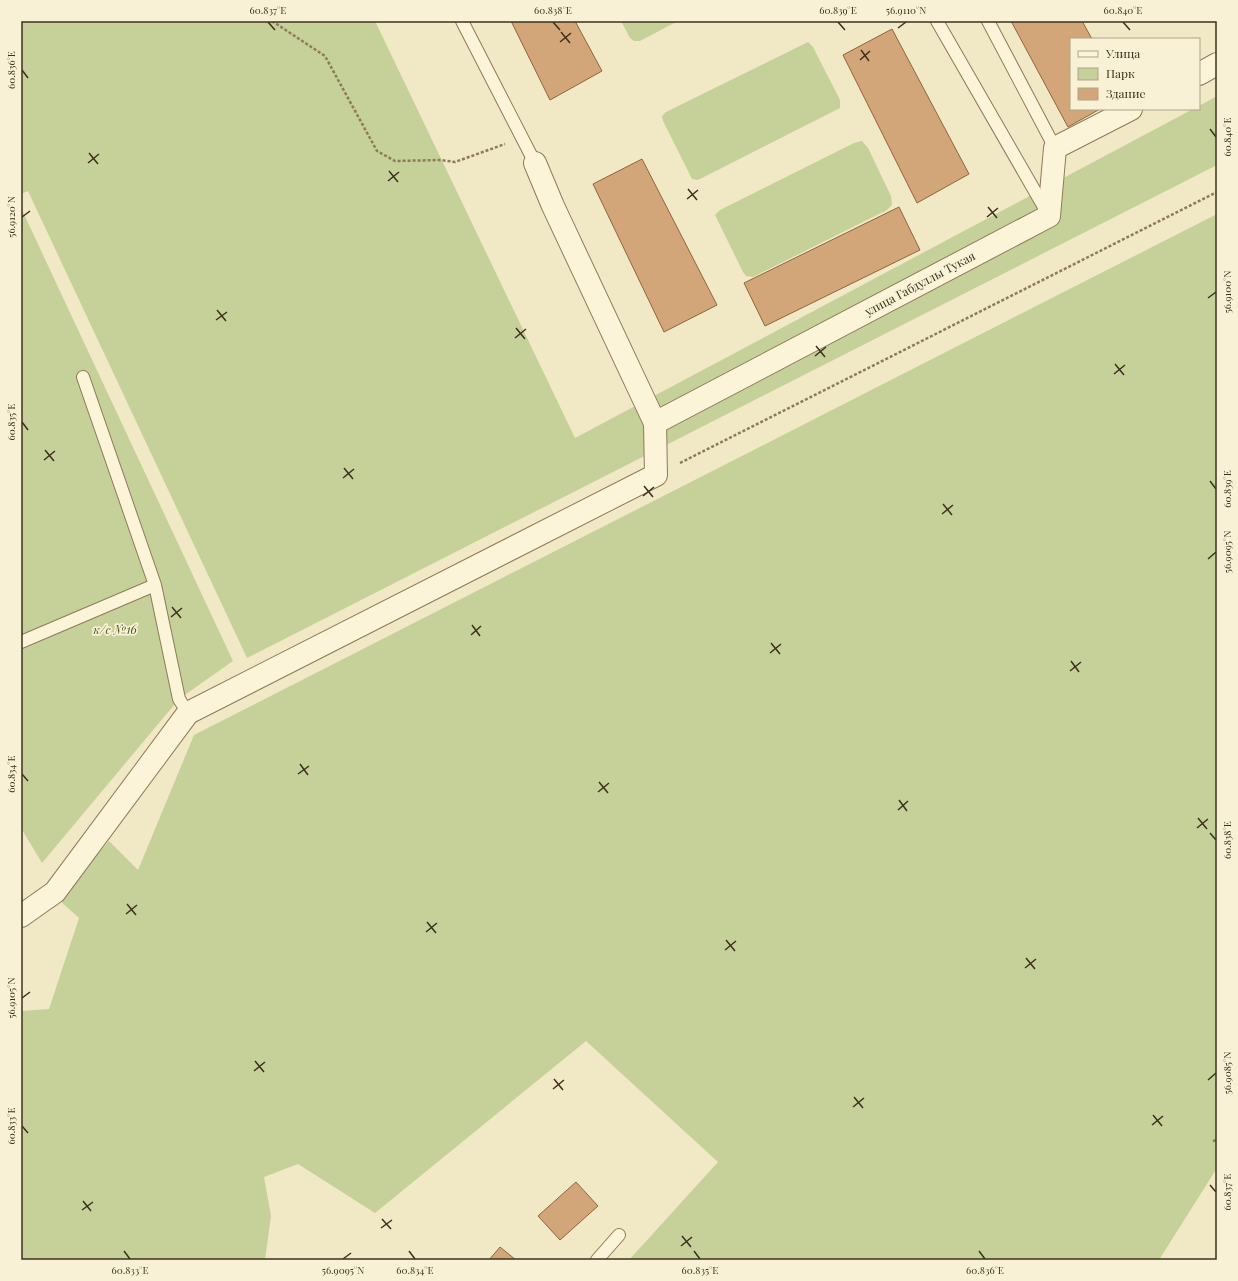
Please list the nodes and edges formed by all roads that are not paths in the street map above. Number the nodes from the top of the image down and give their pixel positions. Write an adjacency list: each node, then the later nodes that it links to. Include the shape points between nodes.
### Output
1 (462, 21): 8 (lane)
2 (937, 21): 9 (lane)
3 (988, 21): 7 (lane)
4 (1217, 64): 5 (street)
5 (1200, 73)
6 (1129, 110): 7 (street)
7 (1055, 148): 9 (street)
8 (535, 163): 11 (street)
9 (1049, 216): 11 (street, улица Габдуллы Тукая)
10 (83, 377): 12 (lane)
11 (655, 423): 14 (street, via 656,475)
12 (155, 585): 13 (lane); 14 (lane, via 179,699)
13 (21, 642)
14 (188, 714): 15 (street, via 54,892)
15 (21, 916)
16 (619, 1236): 17 (lane)
17 (597, 1260)

